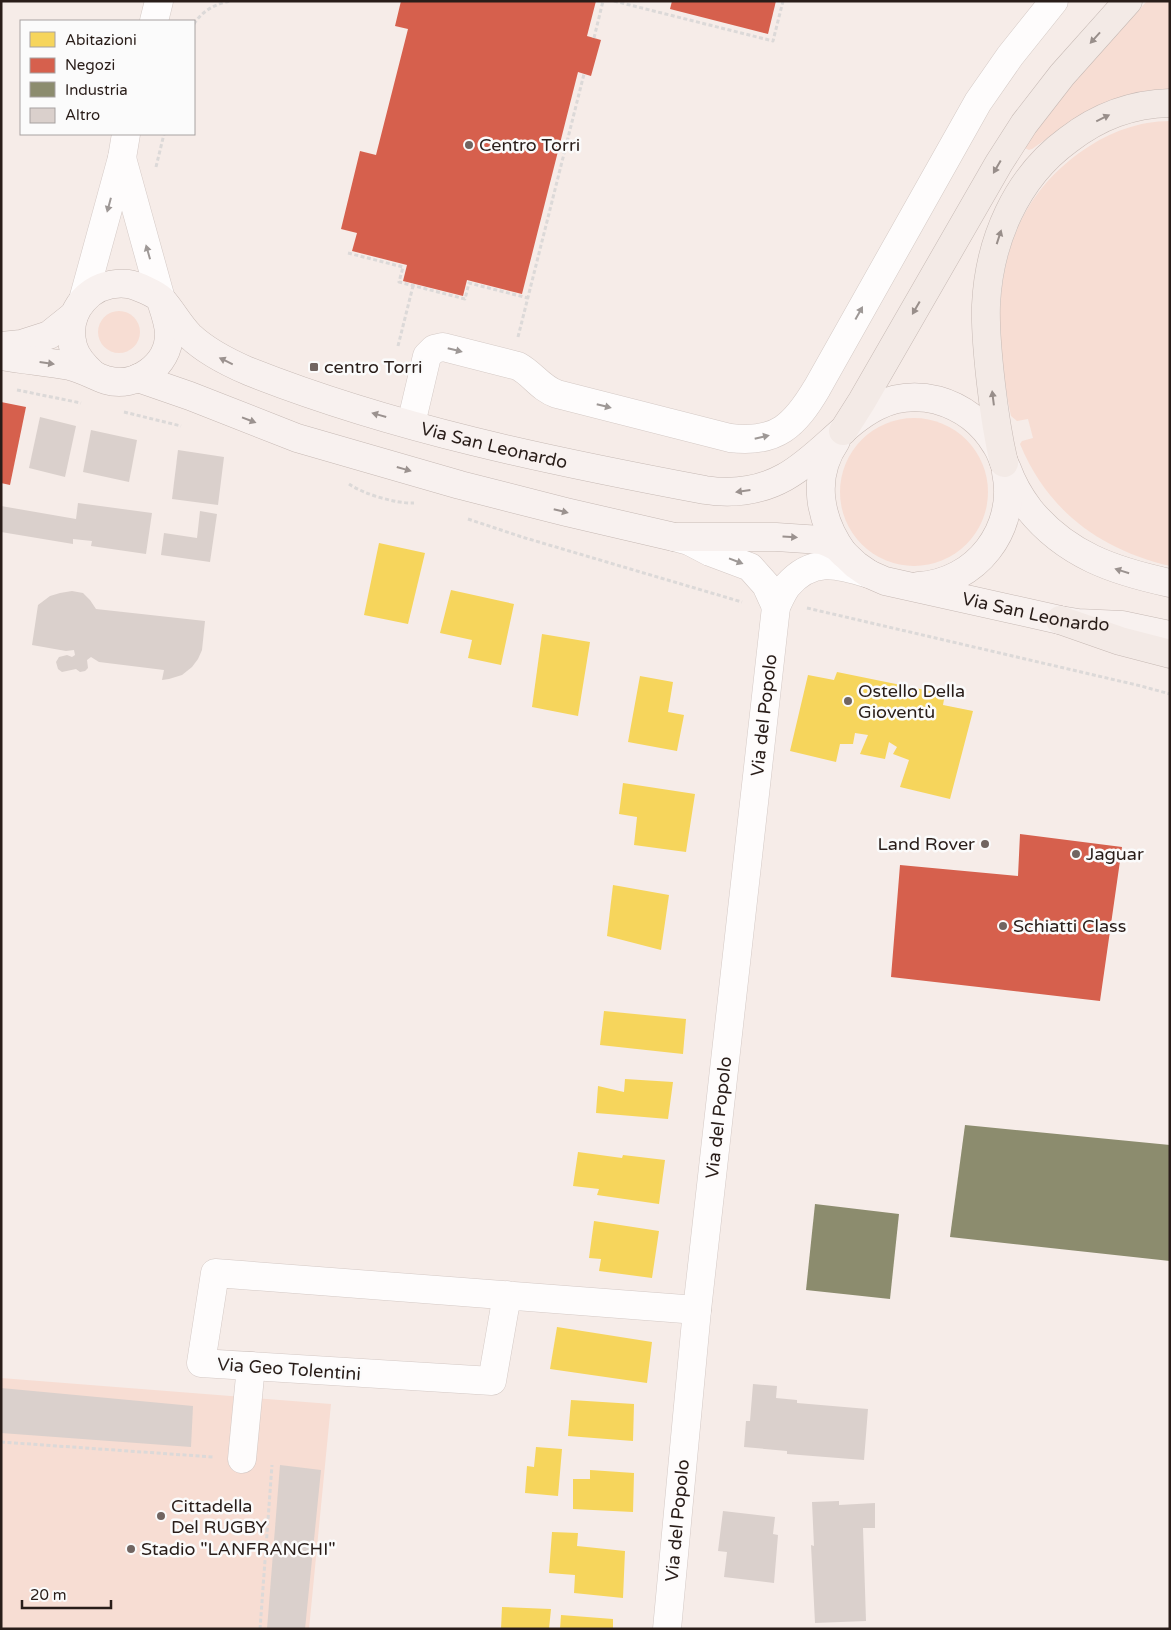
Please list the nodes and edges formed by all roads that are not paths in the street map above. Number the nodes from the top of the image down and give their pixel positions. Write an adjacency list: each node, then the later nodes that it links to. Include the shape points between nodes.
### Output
1 (159, 1): 4 (street)
2 (1054, 1): 13 (street, one-way to 2, via 427,356 434,349 446,348 524,369 545,389 557,394 730,438 759,438 786,428 802,412 817,388 978,102)
3 (1128, 1): 14 (highway, one-way to 14, via 1062,74 1024,124)
4 (154, 20)
5 (1170, 103): 15 (highway, one-way to 5, via 990,372 986,304 991,266 1009,210 1037,168 1080,131 1119,111)
6 (124, 146): 7 (street, one-way to 6); 8 (street, one-way to 8)
7 (161, 299): 8 (main road, Via San Leonardo, via 130,284 112,284 96,290); 12 (main road, Via San Leonardo, via 169,334 167,348 151,371); 13 (main road, Via San Leonardo, one-way to 7, via 311,394 226,362 190,336)
8 (78, 308): 9 (main road, Via San Leonardo, via 49,335 21,344); 11 (main road, via 71,332 73,348)
9 (1, 346)
10 (1, 356): 11 (main road, Via San Leonardo, one-way to 11, via 71,366)
11 (92, 374): 12 (main road, Via San Leonardo, via 123,382)
12 (138, 378): 16 (main road, Via San Leonardo, one-way to 16, via 323,446 510,498)
13 (412, 424): 14 (main road, Via San Leonardo, one-way to 13, via 810,460 784,477 750,490 724,492 573,464)
14 (843, 431): 15 (main road, Via San Leonardo, via 855,419 884,403 919,397 956,407 972,417 986,430); 17 (main road, Via San Leonardo, via 826,459 821,492 827,525)
15 (1004, 463): 19 (main road, Via San Leonardo, one-way to 15, via 1116,569 1070,547 1028,507); 20 (main road, Via San Leonardo, via 1008,501 997,537 986,553 973,566 939,583)
16 (674, 537): 17 (main road, Via San Leonardo, one-way to 17, via 812,538 830,543); 21 (street, one-way to 21, via 750,567 766,585)
17 (844, 554): 18 (main road, Via San Leonardo)
18 (869, 574): 20 (main road, Via San Leonardo); 21 (street, Via del Popolo, via 829,564 806,569 787,587)
19 (1170, 583)
20 (901, 585): 22 (main road, Via San Leonardo)
21 (776, 607): 26 (street, Via del Popolo)
22 (1060, 620): 23 (main road, Via San Leonardo, via 1122,625); 24 (highway)
23 (1170, 635)
24 (1170, 654)
25 (507, 1295): 26 (street, Via Geo Tolentini); 27 (street, Via Geo Tolentini, via 492,1382); 27 (street, Via Geo Tolentini, via 215,1273 201,1363)
26 (697, 1310): 29 (street, Via del Popolo)
27 (251, 1366): 28 (street)
28 (242, 1458)
29 (667, 1629)

